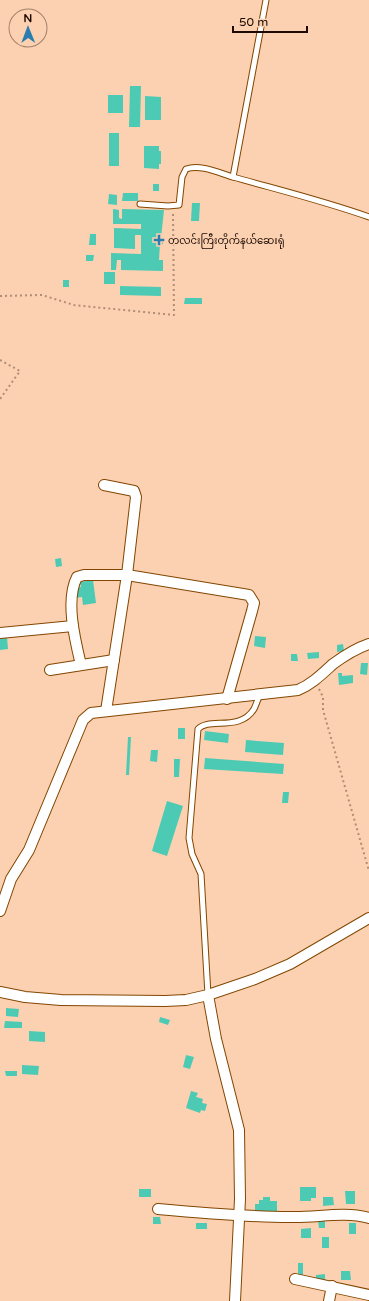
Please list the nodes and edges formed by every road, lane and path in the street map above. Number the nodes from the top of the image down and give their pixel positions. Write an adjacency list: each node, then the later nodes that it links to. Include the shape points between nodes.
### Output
1 (266, 0): 2 (lane)
2 (233, 177): 4 (lane, via 212,170 191,167 186,169 182,177 179,204); 5 (lane, via 318,199)
3 (140, 204): 4 (lane)
4 (173, 206): 6 (path, via 174,315 74,305 42,296)
5 (369, 217)
6 (0, 296)
7 (0, 360): 8 (path, via 20,371)
8 (0, 398)
9 (104, 485): 10 (street, via 136,492)
10 (127, 575): 11 (street, via 78,577 73,586); 14 (street); 19 (street, via 249,595 253,599 252,611)
11 (73, 626): 12 (street); 15 (street)
12 (0, 633)
13 (369, 644): 17 (street, via 334,663)
14 (114, 660): 15 (street); 20 (street)
15 (81, 665): 16 (street)
16 (50, 670)
17 (315, 681): 18 (street, via 298,690); 21 (path, via 323,697 323,710)
18 (260, 694): 19 (street); 25 (lane, via 253,710 243,718 234,723 207,724 198,729 189,838 192,854 201,874)
19 (227, 699): 20 (street)
20 (106, 711): 22 (street, via 91,713 83,720 29,850 11,879)
21 (369, 871)
22 (0, 912)
23 (369, 918): 25 (street, via 290,964)
24 (0, 992): 25 (street, via 61,1000 165,1001)
25 (208, 995): 27 (street, via 239,1130)
26 (158, 1209): 27 (street)
27 (239, 1216): 28 (street, via 357,1215); 32 (street)
28 (369, 1218)
29 (295, 1279): 30 (street)
30 (332, 1286): 31 (street); 33 (street)
31 (369, 1295)
32 (235, 1301)
33 (330, 1301)

